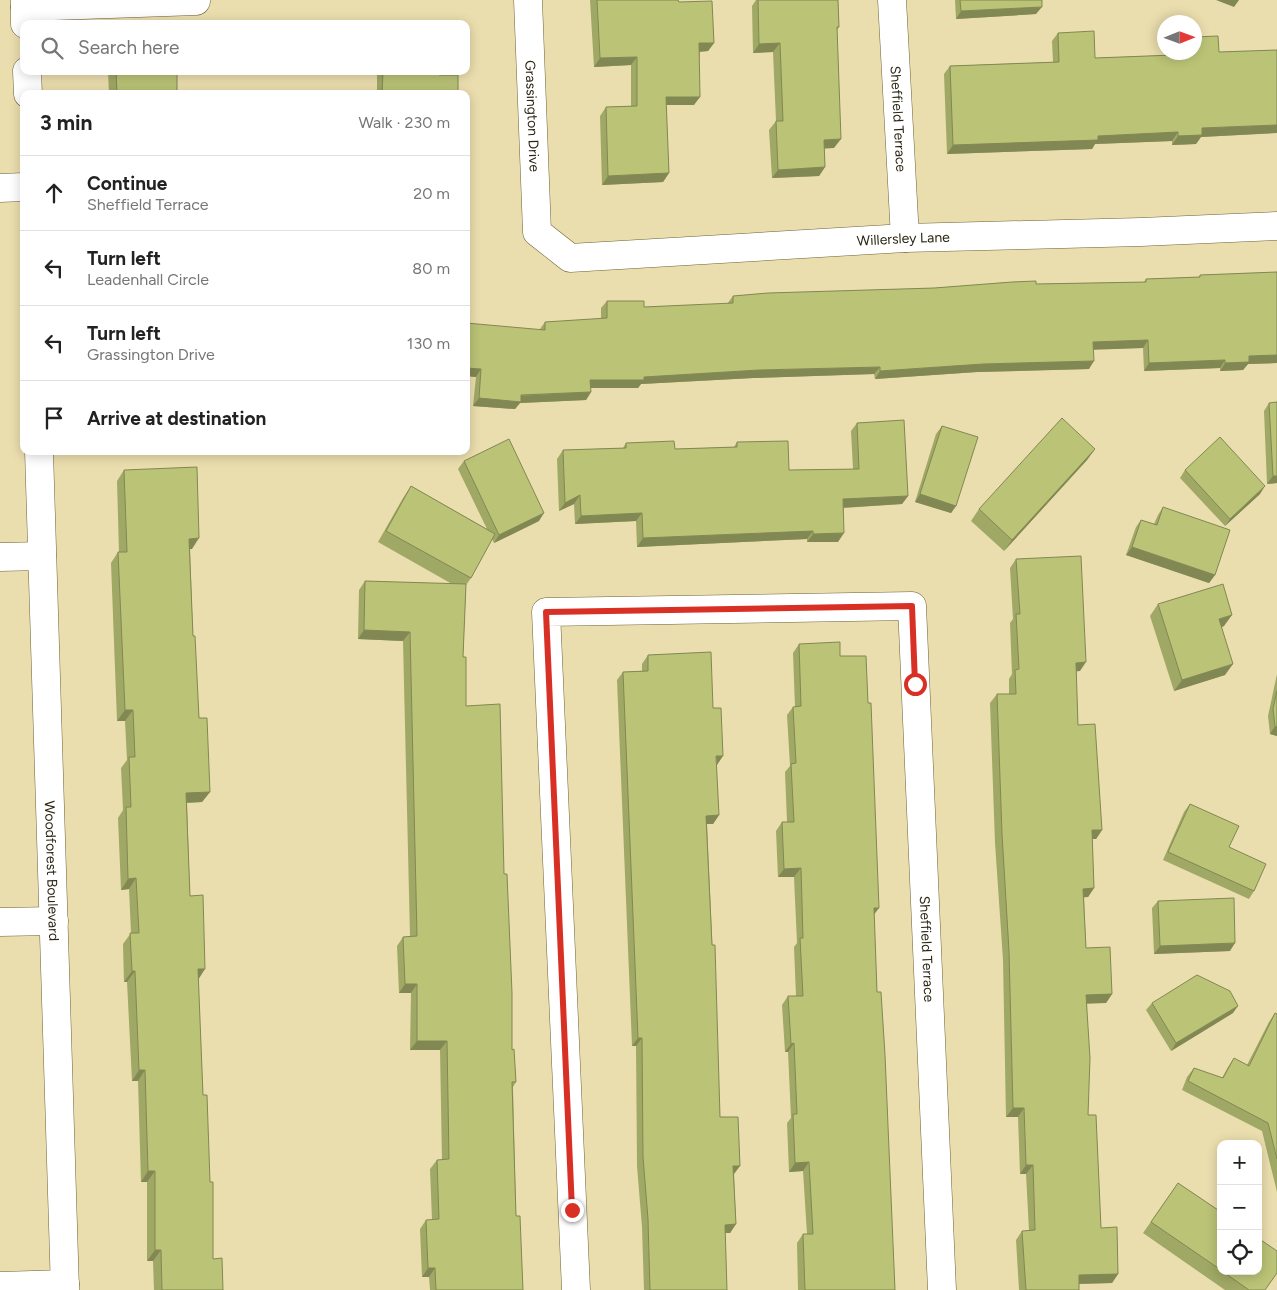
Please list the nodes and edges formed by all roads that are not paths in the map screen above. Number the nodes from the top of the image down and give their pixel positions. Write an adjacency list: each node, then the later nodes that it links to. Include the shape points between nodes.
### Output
1 (528, 0): 10 (street, Grassington Drive)
2 (892, 0): 11 (street, Sheffield Terrace)
3 (196, 1): 4 (street)
4 (25, 10)
5 (27, 75): 6 (street)
6 (28, 90)
7 (20, 187): 8 (street)
8 (0, 188)
9 (1277, 226): 11 (street, Willersley Lane)
10 (537, 232): 11 (street, Willersley Lane, via 570,258)
11 (905, 238)
12 (39, 455): 13 (street, Woodforest Boulevard)
13 (42, 556): 14 (street); 15 (street, Woodforest Boulevard)
14 (0, 557)
15 (54, 921): 16 (street); 18 (street, Woodforest Boulevard)
16 (0, 922)
17 (0, 1286): 18 (street)
18 (65, 1287)
19 (576, 1290): 20 (street, Sheffield Terrace, via 546,612 912,606)
20 (942, 1290)

